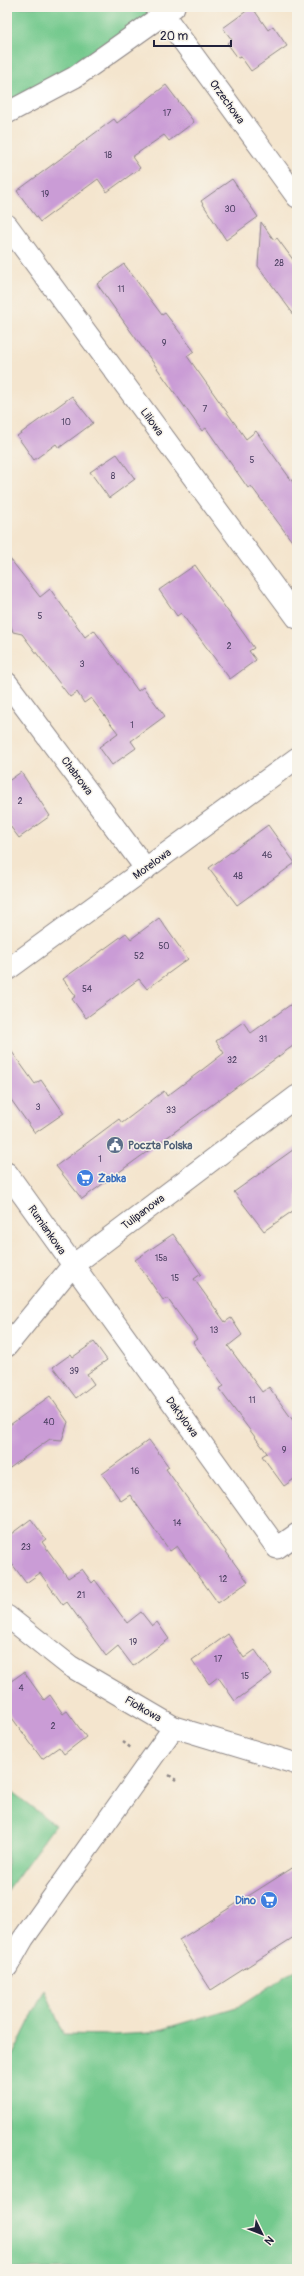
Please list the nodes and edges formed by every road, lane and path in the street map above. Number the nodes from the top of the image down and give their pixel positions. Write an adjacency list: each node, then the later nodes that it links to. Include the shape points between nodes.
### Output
1 (165, 10): 2 (street, via 75,77); 3 (street, Orzechowa)
2 (7, 113)
3 (297, 197)
4 (7, 225): 5 (street, Liliowa)
5 (297, 618)
6 (7, 683): 8 (street, Chabrowa)
7 (297, 758): 8 (street, Morelowa)
8 (146, 869): 9 (street, Morelowa)
9 (7, 970)
10 (297, 1096): 12 (street, Tulipanowa)
11 (7, 1173): 12 (street, Rumiankowa)
12 (72, 1266): 13 (street, Tulipanowa); 14 (street, Daktylowa, via 277,1548)
13 (7, 1346)
14 (297, 1534)
15 (7, 1616): 16 (street, Fiołkowa, via 70,1666)
16 (174, 1727): 17 (street, Fiołkowa); 18 (street, via 23,1939)
17 (297, 1764)
18 (7, 1967)

